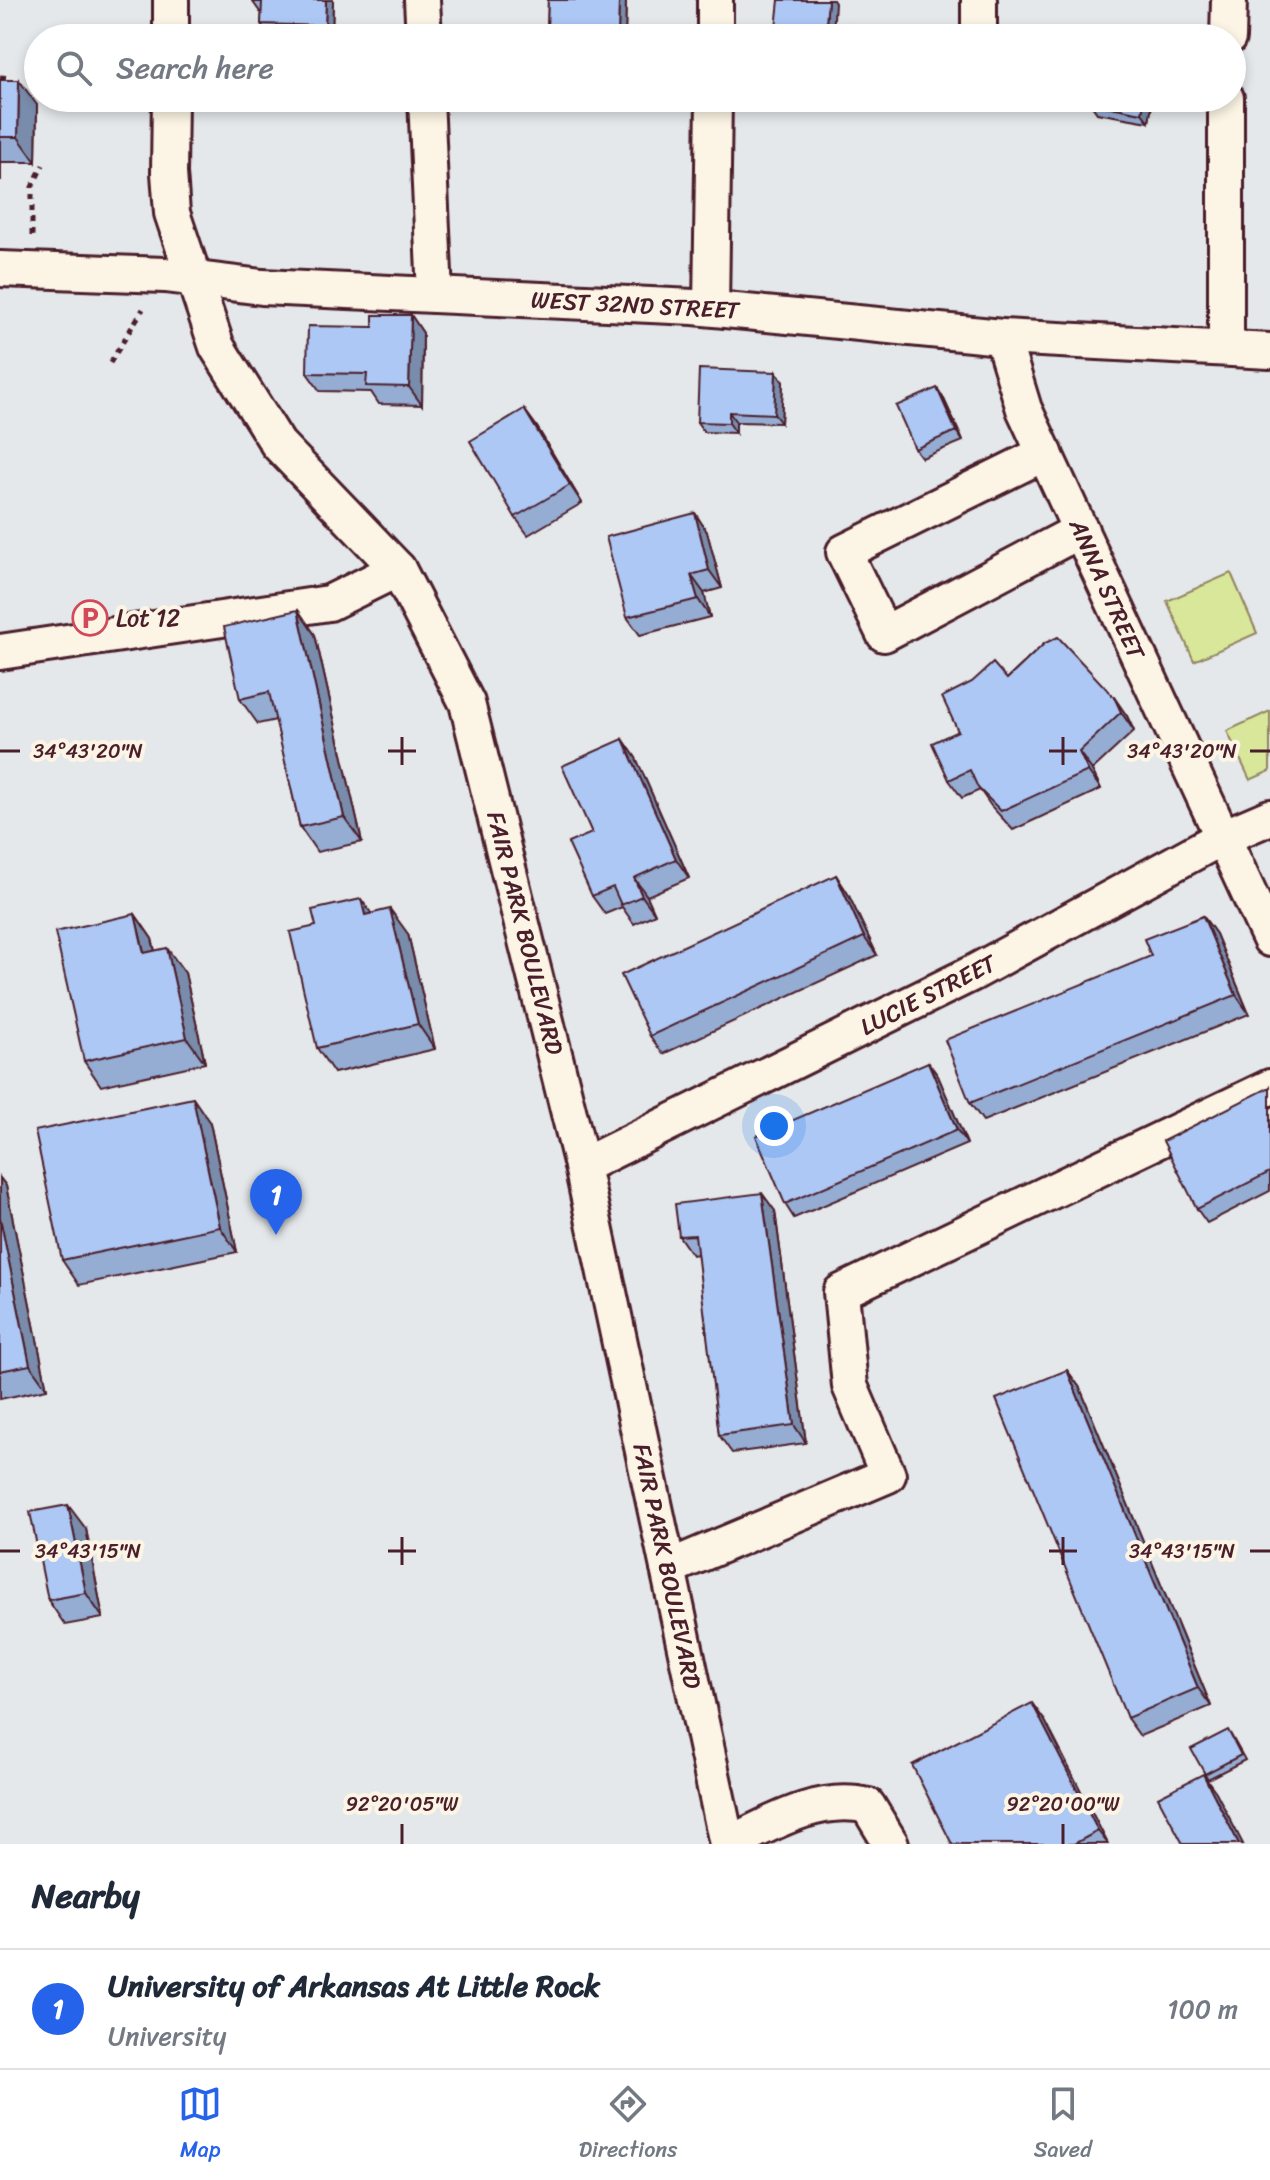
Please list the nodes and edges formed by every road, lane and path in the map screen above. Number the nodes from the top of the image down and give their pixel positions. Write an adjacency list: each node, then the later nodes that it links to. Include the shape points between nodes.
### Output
1 (171, 0): 6 (street)
2 (422, 0): 7 (street)
3 (715, 0): 8 (street)
4 (979, 0): 9 (street)
5 (1229, 0): 10 (street)
6 (171, 24)
7 (423, 24)
8 (715, 24)
9 (979, 24)
10 (1228, 24)
11 (0, 77): 12 (path, via 10,78)
12 (8, 89)
13 (170, 112): 20 (street, FAIR PARK BOULEVARD, via 172,213)
14 (427, 112): 21 (street)
15 (714, 112): 22 (street)
16 (1226, 112): 25 (street)
17 (43, 165): 18 (path, via 32,187)
18 (32, 237)
19 (0, 269): 20 (street, WEST 32ND STREET, via 165,275)
20 (192, 281): 21 (street, WEST 32ND STREET); 30 (street, FAIR PARK BOULEVARD, via 217,347 278,444)
21 (435, 295): 22 (street, WEST 32ND STREET)
22 (711, 308): 24 (street, WEST 32ND STREET)
23 (143, 309): 27 (path)
24 (1002, 337): 25 (street, WEST 32ND STREET); 28 (street, ANNA STREET, via 1024,409)
25 (1226, 348): 26 (street, WEST 32ND STREET)
26 (1270, 351)
27 (110, 363)
28 (1045, 453): 29 (street, ANNA STREET); 29 (street, via 844,552 884,634)
29 (1081, 530): 33 (street, ANNA STREET)
30 (398, 569): 31 (street, via 329,603); 36 (street, FAIR PARK BOULEVARD, via 467,703)
31 (0, 652)
32 (1270, 817): 33 (street, LUCIE STREET)
33 (1221, 838): 34 (street, ANNA STREET); 36 (street, LUCIE STREET, via 973,973)
34 (1270, 939)
35 (1270, 1087): 37 (street, via 841,1292 850,1386 888,1475)
36 (582, 1166): 37 (street, FAIR PARK BOULEVARD)
37 (668, 1568): 38 (street, FAIR PARK BOULEVARD)
38 (728, 1844): 39 (street, via 833,1802 868,1806)
39 (891, 1844)

